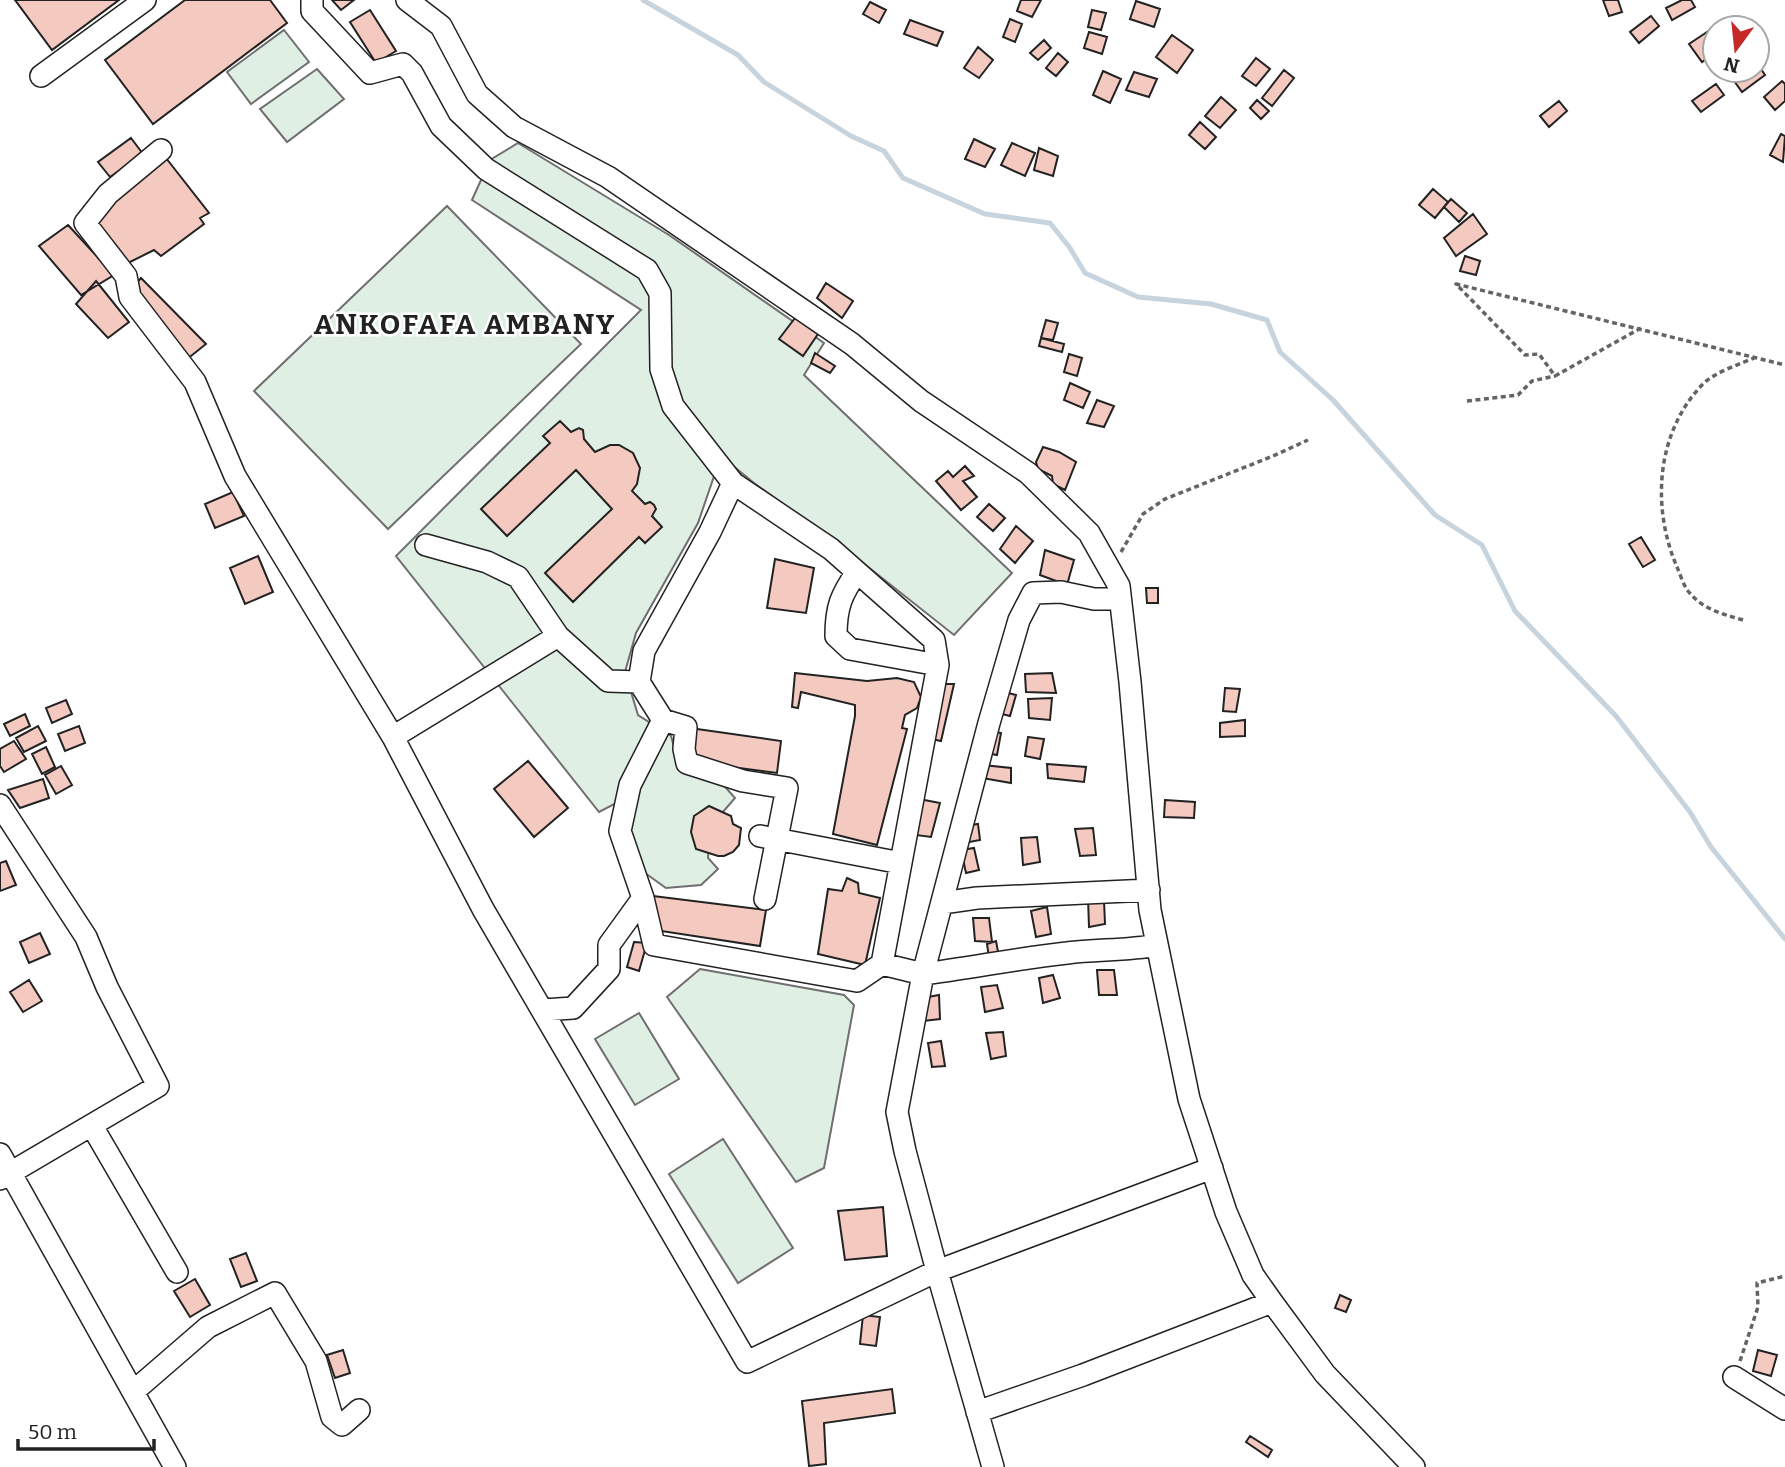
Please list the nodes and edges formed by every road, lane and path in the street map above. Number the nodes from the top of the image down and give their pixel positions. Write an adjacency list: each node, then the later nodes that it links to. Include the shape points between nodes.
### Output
1 (145, 0): 4 (street)
2 (312, 0): 12 (street, via 312,11 370,73 402,64 412,73 441,126 486,169 647,270 660,293 661,369 673,405)
3 (407, 0): 14 (street, via 441,26 477,94 514,127 608,177 682,226 852,344 921,401 1028,473 1089,533)
4 (41, 76)
5 (161, 150): 22 (street, via 108,194 85,223 126,276 130,297 195,382 235,476)
6 (1641, 328): 7 (path); 9 (path); 9 (path, via 1456,284 1525,355 1539,354)
7 (1756, 357): 8 (path); 17 (path, via 1706,381 1684,407 1667,444 1660,488 1667,543 1687,590 1711,610)
8 (1785, 365)
9 (1555, 376): 10 (path, via 1532,381 1518,396)
10 (1467, 401)
11 (1308, 440): 14 (path, via 1165,499 1143,514)
12 (733, 483): 15 (street); 20 (street, via 644,652)
13 (426, 544): 18 (street, via 487,562 518,577)
14 (1110, 571): 16 (street)
15 (858, 572): 19 (street, via 934,640); 19 (street, via 843,593 836,614 836,636 850,649)
16 (1120, 599): 26 (street); 29 (street, via 1032,593 1019,620)
17 (1743, 620)
18 (558, 636): 20 (street, via 608,681); 22 (street)
19 (938, 665): 25 (street)
20 (639, 682): 21 (street)
21 (663, 720): 24 (street, via 686,727 687,763 743,781 787,788); 27 (street, via 630,785 620,831)
22 (393, 737): 33 (street, via 483,909)
23 (0, 805): 34 (street, via 86,937 107,988 159,1086)
24 (769, 838): 25 (street); 28 (street)
25 (901, 863): 31 (street)
26 (1149, 890): 29 (street); 30 (street)
27 (643, 898): 31 (street, via 654,945 857,981); 33 (street, via 609,945 609,970 573,1008)
28 (765, 898)
29 (942, 903): 32 (street)
30 (1157, 945): 32 (street, via 1047,955); 36 (street, via 1189,1099)
31 (882, 964): 32 (street)
32 (923, 974): 37 (street, via 897,1111)
33 (543, 1010): 37 (street, via 747,1362)
34 (92, 1126): 35 (street); 38 (street)
35 (4, 1168): 42 (street)
36 (1212, 1168): 37 (street); 40 (street, via 1253,1275)
37 (937, 1271): 45 (street)
38 (177, 1272)
39 (1785, 1276): 41 (path, via 1757,1283 1758,1307)
40 (1272, 1302): 45 (street); 48 (street, via 1325,1374)
41 (1734, 1377): 43 (street)
42 (134, 1391): 44 (street, via 208,1327 275,1293 316,1361 332,1417 342,1425); 46 (street)
43 (1785, 1409)
44 (359, 1410)
45 (977, 1412): 47 (street)
46 (175, 1467)
47 (993, 1467)
48 (1414, 1467)

